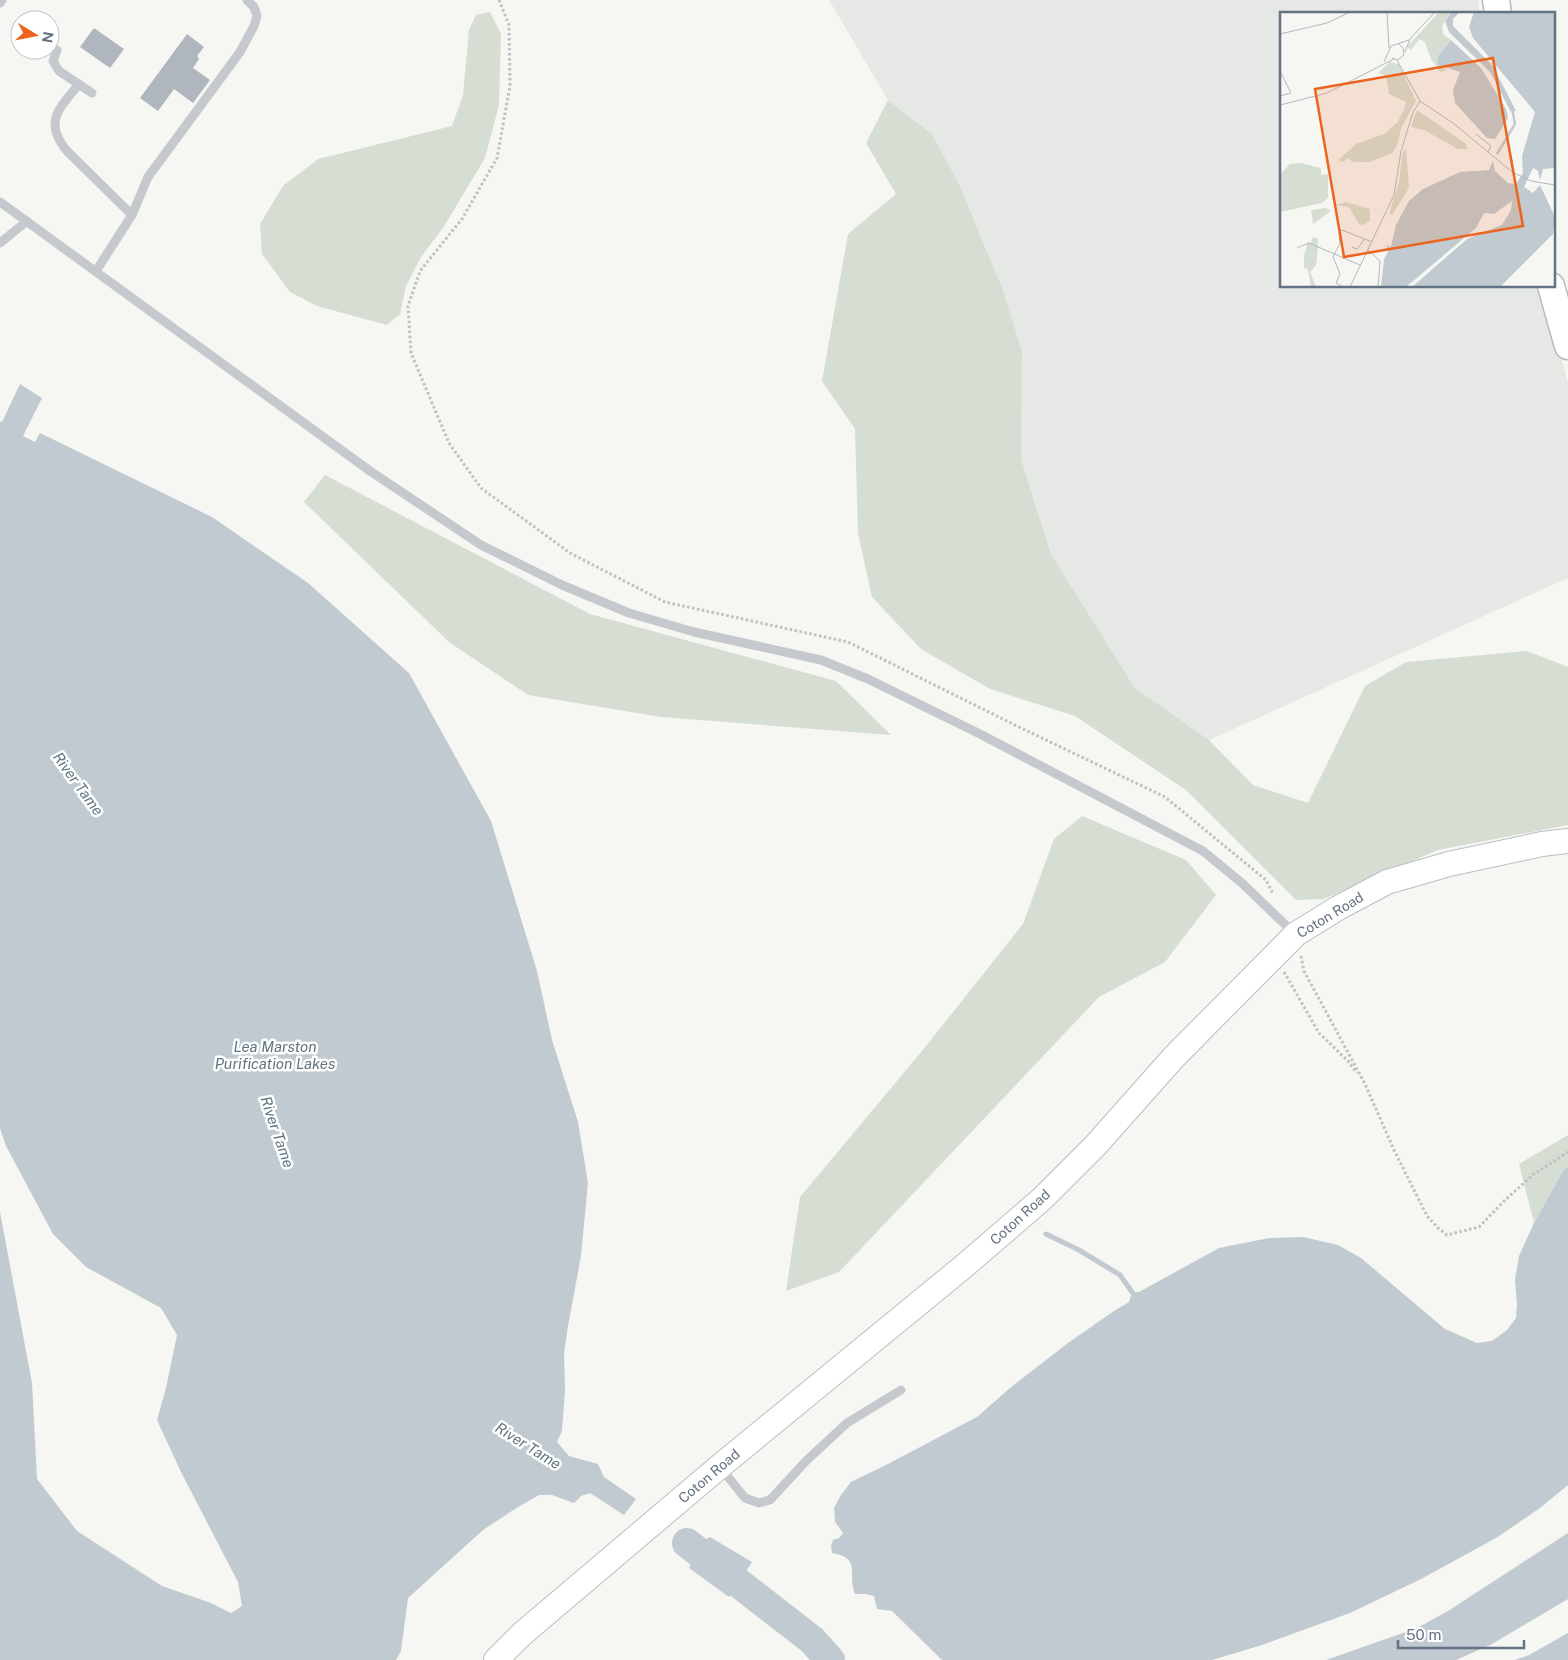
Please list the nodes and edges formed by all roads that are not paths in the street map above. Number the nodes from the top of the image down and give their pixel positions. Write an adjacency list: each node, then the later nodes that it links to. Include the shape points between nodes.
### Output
1 (247, 0): 6 (lane, via 257,16 240,52 148,178)
2 (53, 60): 3 (lane, via 59,71)
3 (79, 84): 4 (lane); 6 (lane, via 55,118 56,135 67,151)
4 (92, 93)
5 (0, 202): 7 (lane)
6 (132, 215): 9 (lane)
7 (27, 221): 8 (lane); 9 (lane)
8 (0, 243)
9 (96, 271): 13 (lane, via 370,472 481,545 562,586 629,613 694,632 822,660 868,679 1204,851)
10 (1552, 288): 11 (main road)
11 (1568, 346)
12 (1568, 841): 13 (street, Coton Road, via 1449,864 1387,882)
13 (1296, 934): 15 (street, Coton Road, via 1174,1057 1095,1146 1043,1198)
14 (901, 1390): 15 (lane, via 847,1423 770,1500 760,1503 745,1498)
15 (719, 1466): 16 (street, Coton Road, via 522,1634)
16 (496, 1660)

